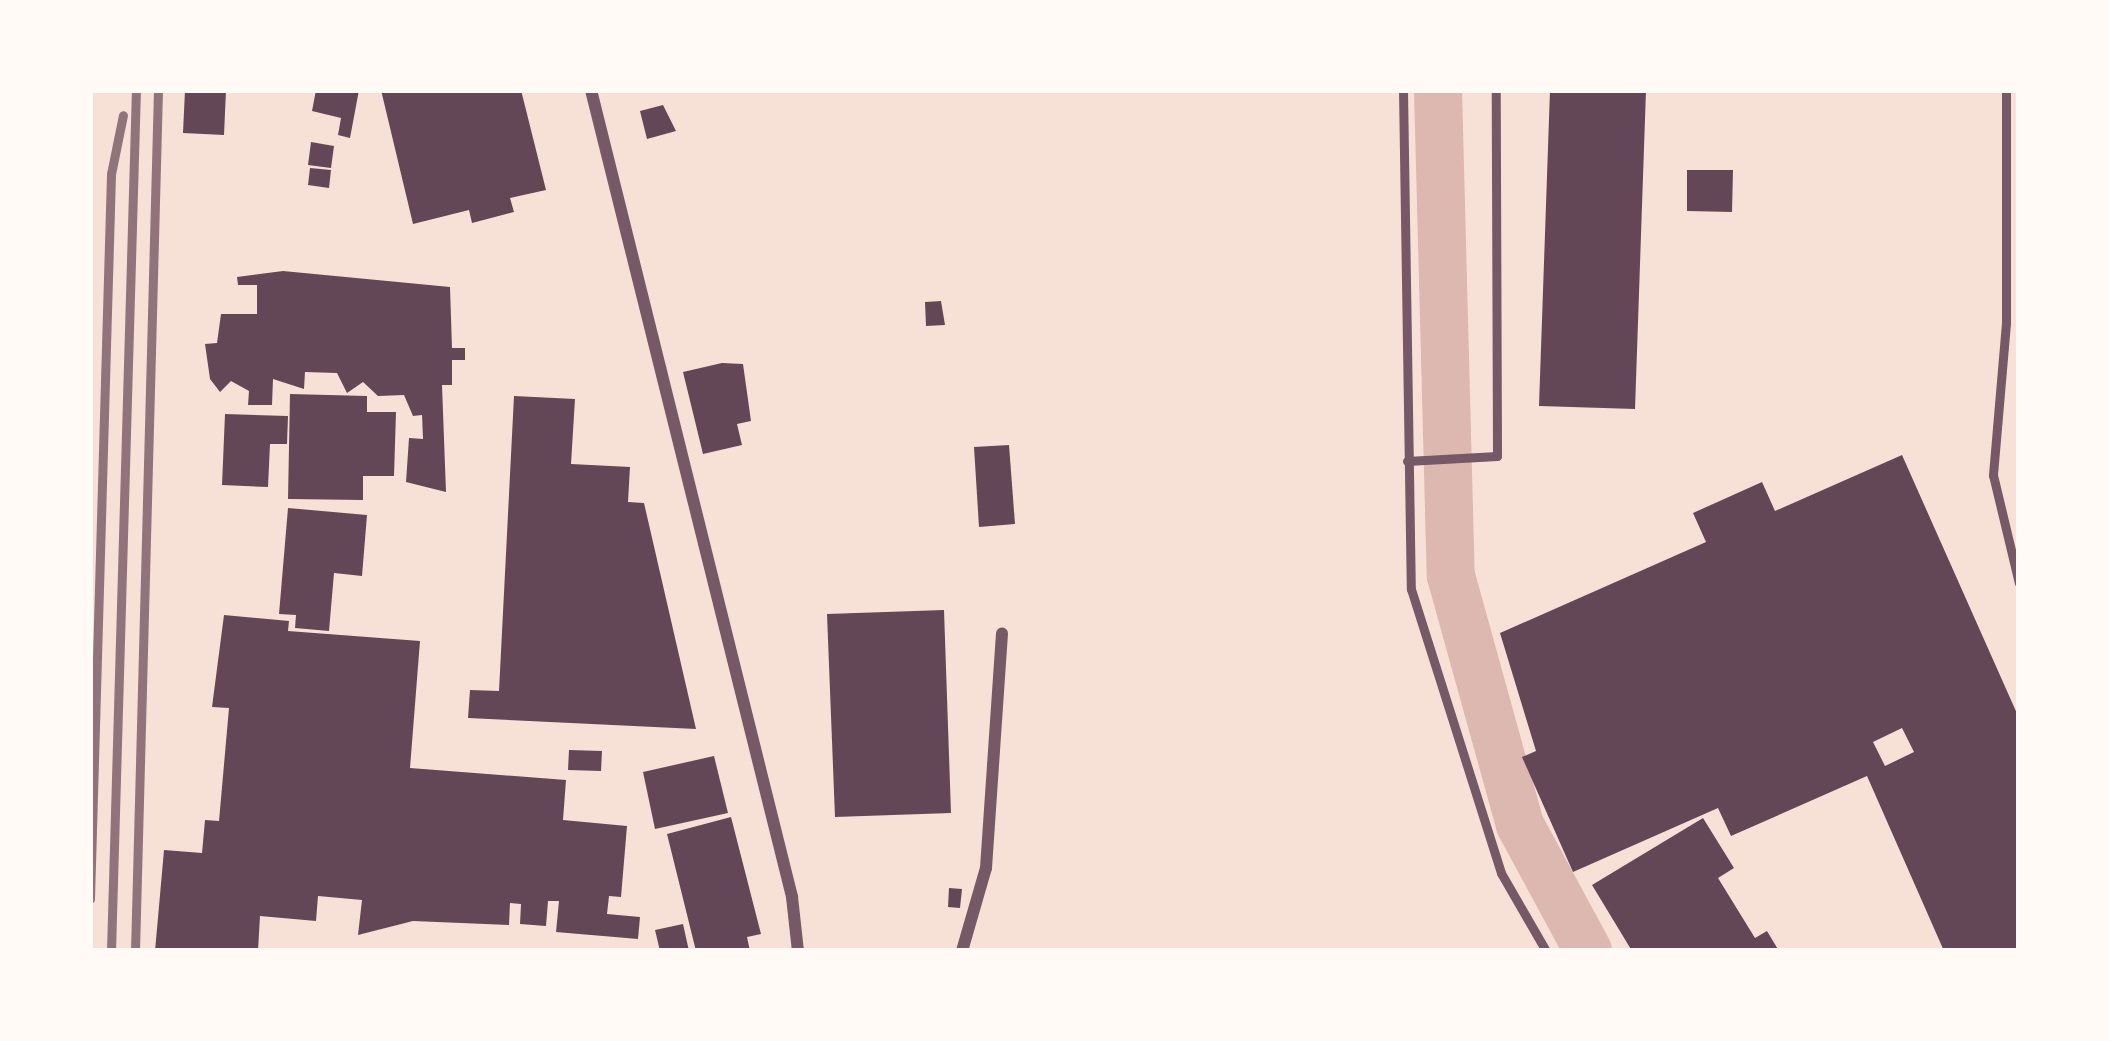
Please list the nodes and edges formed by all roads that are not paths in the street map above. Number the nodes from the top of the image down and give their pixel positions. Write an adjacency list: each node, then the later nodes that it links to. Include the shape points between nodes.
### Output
1 (591, 90): 8 (street)
2 (1403, 90): 5 (lane)
3 (1496, 90): 5 (lane, via 1497,455)
4 (2006, 90): 6 (lane, via 2006,323 1993,475)
5 (1407, 461): 10 (lane, via 1411,589 1501,873)
6 (2019, 583)
7 (1002, 634): 9 (street, via 986,868)
8 (798, 951)
9 (962, 951)
10 (1546, 951)

